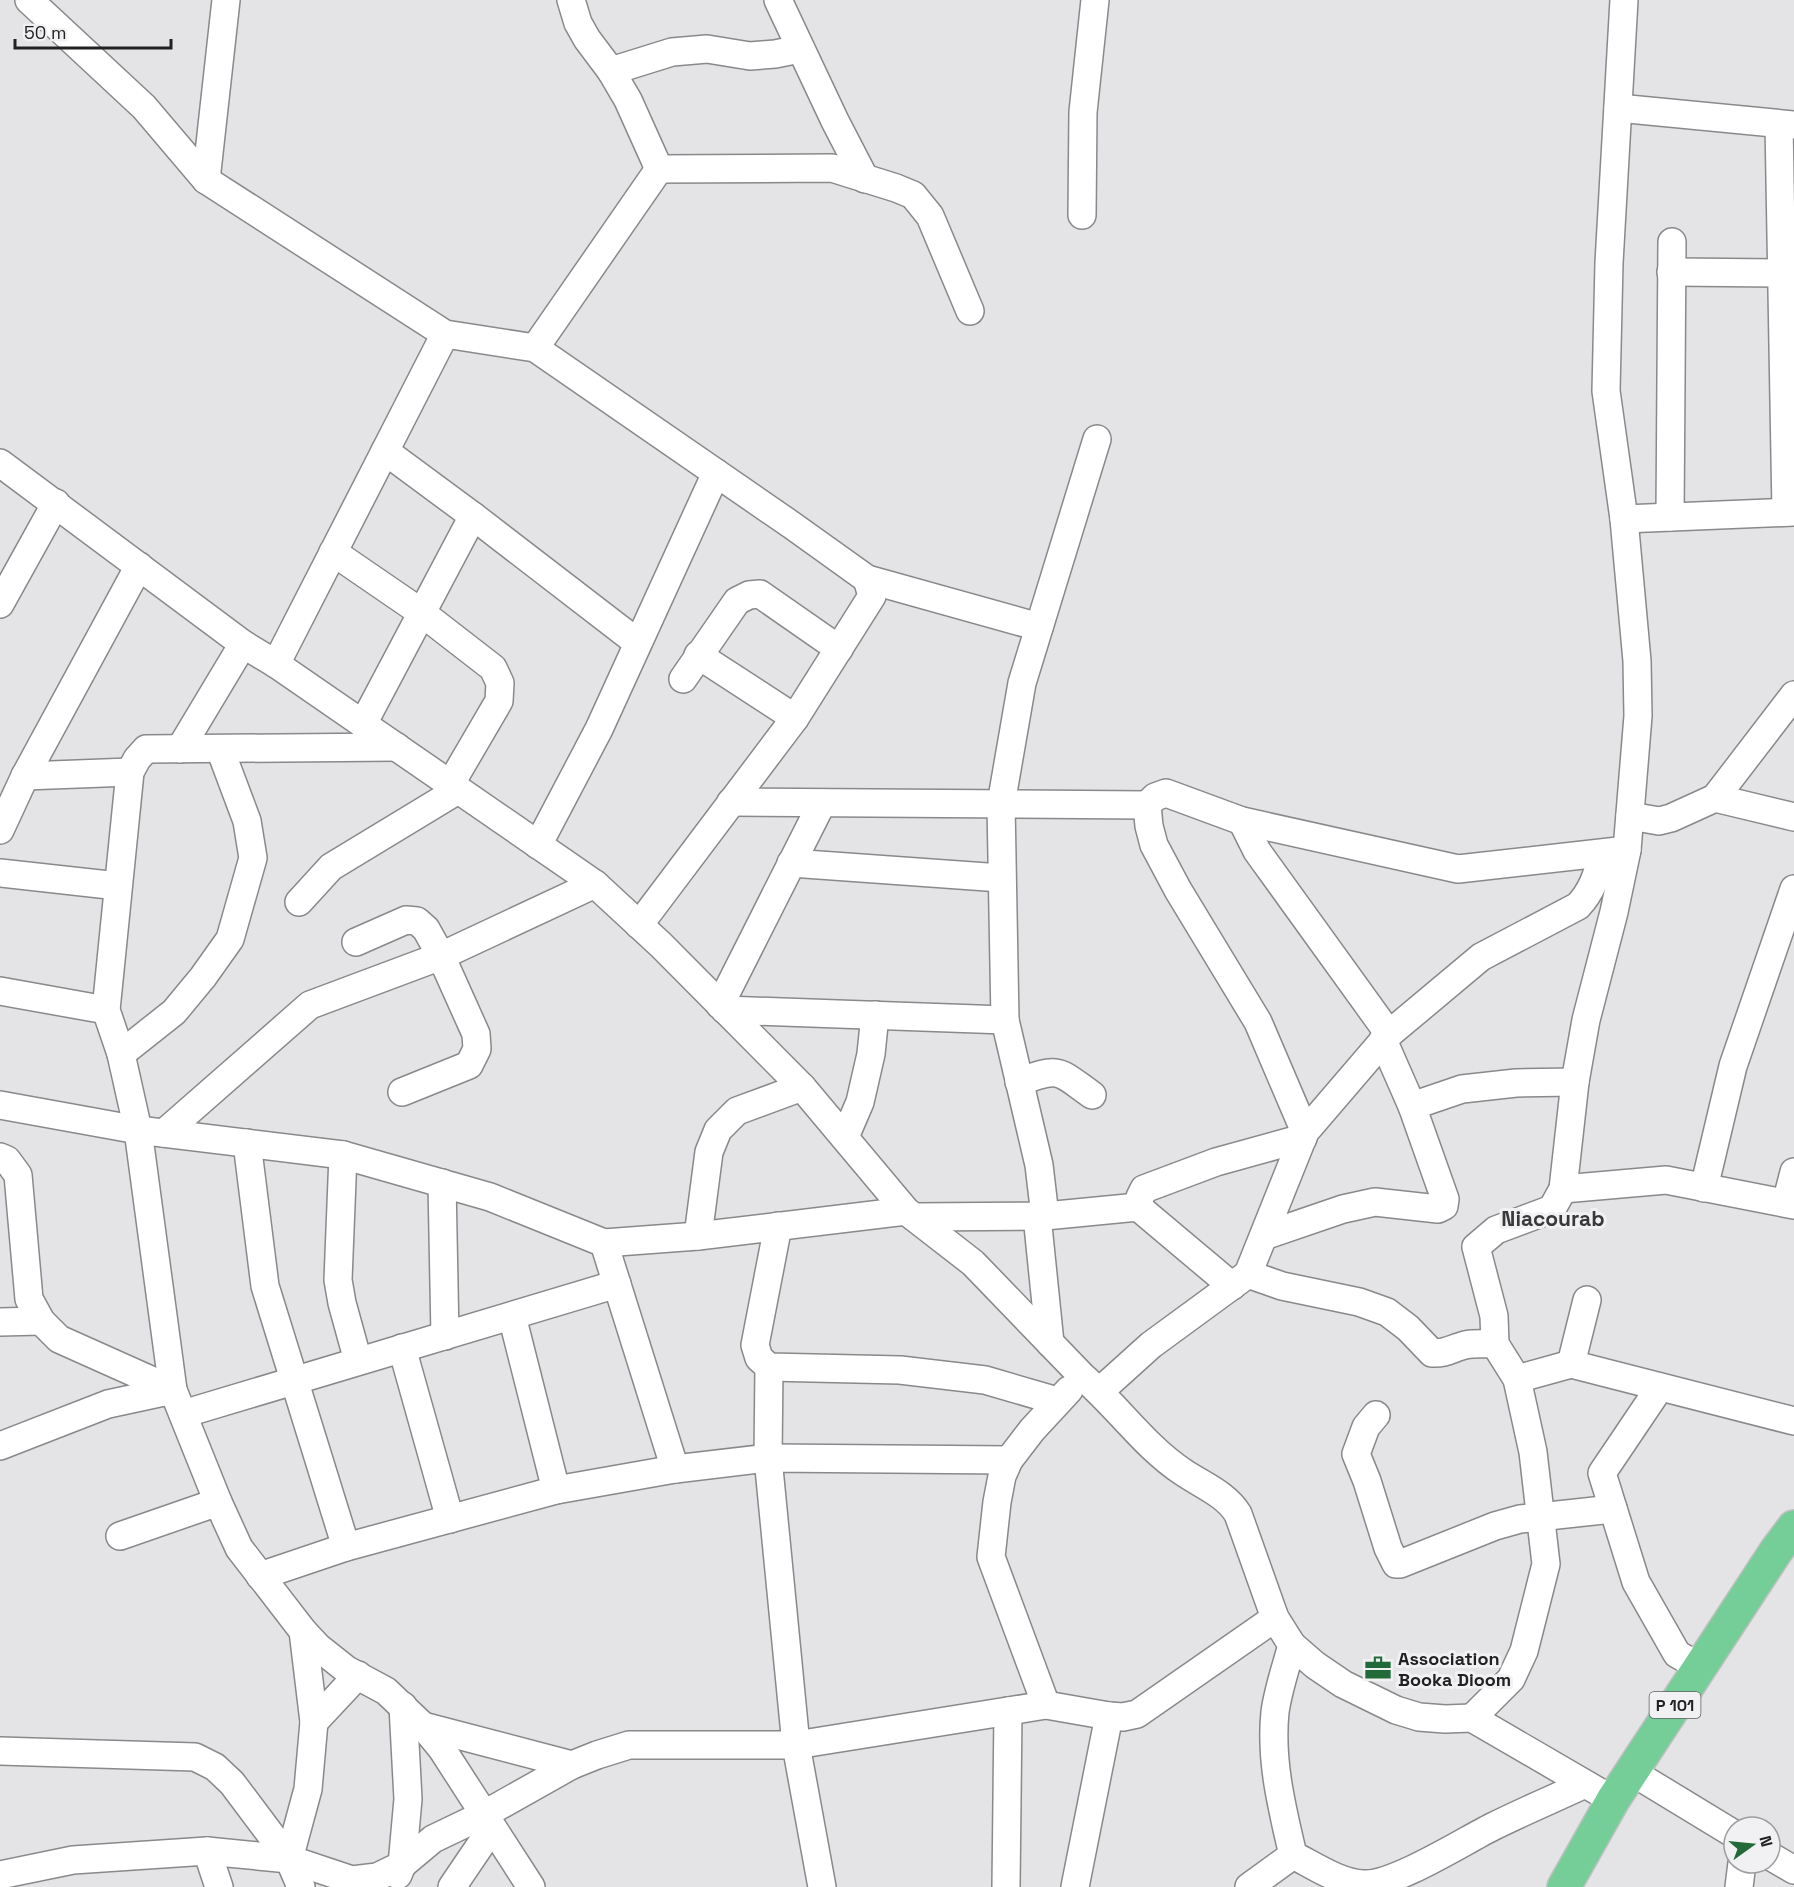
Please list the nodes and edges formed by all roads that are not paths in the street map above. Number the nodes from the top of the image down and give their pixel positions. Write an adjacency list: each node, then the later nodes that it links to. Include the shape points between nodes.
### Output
1 (29, 0): 13 (street, via 144,107)
2 (226, 0): 13 (street)
3 (571, 0): 8 (street, via 583,31)
4 (778, 0): 7 (street)
5 (1095, 0): 14 (street, via 1083,112)
6 (1624, 0): 9 (street)
7 (800, 49): 8 (street, via 750,56 707,49 672,52); 12 (street)
8 (611, 71): 11 (street)
9 (1618, 108): 10 (street); 29 (street, via 1606,391)
10 (1786, 124): 17 (street)
11 (659, 169): 12 (street, via 832,168); 20 (street)
12 (865, 179): 18 (street, via 913,195 930,216)
13 (206, 180): 19 (street)
14 (1082, 215)
15 (1672, 242): 16 (street)
16 (1671, 272): 17 (street); 28 (street)
17 (1788, 273): 26 (street)
18 (970, 311)
19 (445, 334): 20 (street); 22 (street)
20 (535, 348): 24 (street)
21 (1097, 439): 35 (street)
22 (385, 451): 27 (street); 30 (street)
23 (0, 463): 25 (street)
24 (717, 473): 32 (street); 37 (street)
25 (56, 503): 31 (street); 33 (street)
26 (1790, 512): 28 (street)
27 (473, 516): 34 (street); 37 (street)
28 (1670, 517): 29 (street)
29 (1624, 519): 56 (street, via 1637,661 1638,716)
30 (333, 552): 34 (street); 40 (street)
31 (139, 566): 36 (street); 49 (street)
32 (867, 579): 35 (street); 38 (street, via 872,596)
33 (0, 604)
34 (422, 613): 44 (street); 50 (street, via 493,668 500,683 500,701)
35 (1039, 627): 54 (street, via 1022,683)
36 (243, 644): 40 (street); 46 (street)
37 (638, 644): 60 (street)
38 (840, 649): 39 (street, via 760,594 737,601); 43 (street)
39 (698, 655): 41 (street); 43 (street)
40 (276, 664): 44 (street)
41 (683, 679)
42 (1794, 695): 51 (street)
43 (795, 718): 52 (street)
44 (363, 724): 45 (street)
45 (397, 747): 47 (street); 50 (street)
46 (180, 749): 47 (street); 48 (street, via 146,749)
47 (220, 749): 78 (street, via 247,821 253,858 230,939 174,1012)
48 (130, 772): 49 (street); 66 (street)
49 (25, 776): 59 (street)
50 (454, 787): 60 (street); 68 (street, via 331,867)
51 (1715, 798): 56 (street, via 1659,821); 57 (street)
52 (731, 802): 53 (street); 69 (street)
53 (822, 803): 54 (street); 62 (street)
54 (1001, 804): 55 (street); 64 (street)
55 (1147, 805): 58 (street, via 1166,794); 88 (street, via 1154,846 1258,1022)
56 (1630, 816): 61 (street)
57 (1794, 817)
58 (1242, 821): 61 (street, via 1458,869); 77 (street, via 1257,851)
59 (0, 830)
60 (538, 845): 65 (street)
61 (1615, 852): 77 (street, via 1578,906 1481,957); 80 (street, via 1614,912 1586,1020)
62 (791, 863): 64 (street); 73 (street)
63 (0, 873): 66 (street)
64 (1001, 878): 76 (street)
65 (595, 885): 69 (street); 71 (street)
66 (118, 886): 74 (street)
67 (1794, 889): 95 (street, via 1733,1066)
68 (298, 903)
69 (639, 925): 73 (street)
70 (356, 942): 71 (street, via 406,920 417,921)
71 (441, 956): 82 (street, via 476,1034 477,1049 469,1065); 87 (street, via 310,1005)
72 (0, 991): 74 (street)
73 (722, 1007): 75 (street); 81 (street)
74 (106, 1010): 78 (street)
75 (875, 1015): 76 (street); 89 (street, via 872,1054 860,1102)
76 (1005, 1020): 79 (street)
77 (1386, 1037): 85 (street); 88 (street)
78 (121, 1054): 86 (street)
79 (1019, 1082): 83 (street, via 1050,1071 1060,1073); 100 (street, via 1039,1165)
80 (1575, 1082): 85 (street, via 1462,1089); 96 (street)
81 (802, 1087): 89 (street); 102 (street, via 737,1111 718,1130 709,1152)
82 (402, 1092)
83 (1092, 1095)
84 (0, 1105): 86 (street)
85 (1412, 1106): 103 (street, via 1444,1206 1438,1209 1375,1202)
86 (138, 1130): 87 (street); 123 (street)
87 (164, 1133): 90 (street)
88 (1304, 1135): 98 (street, via 1144,1189); 103 (street)
89 (844, 1137): 99 (street)
90 (247, 1143): 91 (street); 119 (street, via 265,1287)
91 (343, 1155): 94 (street); 115 (street, via 338,1280)
92 (0, 1156): 109 (street, via 18,1174 29,1299)
93 (1794, 1172): 97 (street)
94 (442, 1183): 104 (street, via 490,1197); 111 (street)
95 (1704, 1188): 96 (street, via 1666,1180); 97 (street)
96 (1563, 1189): 113 (street, via 1552,1209 1496,1230 1476,1247 1494,1316)
97 (1790, 1204)
98 (1138, 1207): 100 (street); 105 (street)
99 (910, 1214): 100 (street); 101 (street); 112 (street, via 973,1263)
100 (1041, 1216): 112 (street)
101 (778, 1226): 102 (street); 117 (street, via 755,1345 759,1358)
102 (698, 1236): 104 (street)
103 (1264, 1236): 105 (street)
104 (604, 1243): 106 (street)
105 (1240, 1281): 113 (street, via 1359,1302 1387,1312 1432,1353 1441,1354 1475,1343); 120 (street)
106 (617, 1284): 108 (street); 129 (street)
107 (1587, 1300): 116 (street)
108 (512, 1316): 111 (street); 130 (street)
109 (41, 1321): 110 (street); 123 (street, via 60,1339)
110 (0, 1322)
111 (444, 1336): 114 (street)
112 (1050, 1343): 120 (street)
113 (1495, 1344): 118 (street)
114 (402, 1348): 115 (street); 134 (street)
115 (358, 1362): 119 (street)
116 (1571, 1364): 118 (street); 121 (street)
117 (769, 1368): 122 (street, via 900,1370 986,1380); 127 (street)
118 (1517, 1379): 133 (street)
119 (294, 1382): 123 (street); 137 (street)
120 (1092, 1384): 122 (street); 139 (street, via 1139,1435 1181,1471 1232,1504)
121 (1660, 1387): 125 (street); 132 (street, via 1602,1473)
122 (1057, 1401): 128 (street)
123 (178, 1402): 126 (street, via 108,1404); 131 (street)
124 (1377, 1415): 133 (street, via 1366,1427 1356,1454 1396,1564 1495,1526)
125 (1794, 1421)
126 (0, 1446)
127 (768, 1458): 128 (street); 129 (street); 151 (street)
128 (1009, 1460): 144 (street, via 997,1502 991,1557)
129 (675, 1469): 130 (street)
130 (556, 1490): 134 (street)
131 (218, 1502): 136 (street); 138 (street, via 239,1548)
132 (1613, 1509): 133 (street); 142 (street, via 1636,1582 1677,1654)
133 (1542, 1516): 148 (street, via 1546,1564 1524,1651 1511,1679)
134 (450, 1518): 137 (street)
135 (1794, 1527): 142 (main road, P 101)
136 (120, 1536)
137 (346, 1547): 138 (street)
138 (260, 1576): 140 (street)
139 (1275, 1618): 141 (street); 147 (street, via 1137,1714)
140 (303, 1631): 143 (street, via 332,1659); 149 (street)
141 (1292, 1645): 148 (street, via 1343,1684 1396,1710 1419,1717); 160 (street, via 1275,1710 1273,1745)
142 (1700, 1667): 154 (main road, P 101)
143 (358, 1675): 145 (street, via 386,1690); 149 (street)
144 (1046, 1705): 146 (street); 147 (street)
145 (403, 1706): 150 (street); 163 (street, via 408,1799)
146 (1008, 1711): 151 (street); 171 (street)
147 (1109, 1716): 172 (street)
148 (1472, 1718): 155 (street)
149 (314, 1722): 161 (street, via 308,1790)
150 (423, 1726): 153 (street); 157 (street)
151 (796, 1745): 153 (street, via 629,1745); 170 (street)
152 (0, 1751): 161 (street, via 195,1757 232,1783)
153 (572, 1765): 157 (street)
154 (1632, 1772): 156 (main road, P 101); 158 (street)
155 (1583, 1785): 156 (street); 164 (street, via 1495,1826)
156 (1613, 1800): 174 (main road, P 101)
157 (488, 1822): 163 (street, via 433,1839); 168 (street); 169 (street)
158 (1722, 1827)
159 (207, 1851): 161 (street); 162 (street, via 73,1860); 166 (street)
160 (1293, 1855): 165 (street); 173 (street)
161 (289, 1859): 163 (street, via 352,1880); 167 (street)
162 (0, 1875)
163 (397, 1876)
164 (1399, 1882): 165 (street)
165 (1361, 1886)
166 (219, 1887)
167 (301, 1887)
168 (452, 1887)
169 (531, 1887)
170 (822, 1887)
171 (1006, 1887)
172 (1075, 1887)
173 (1249, 1887)
174 (1564, 1887)

